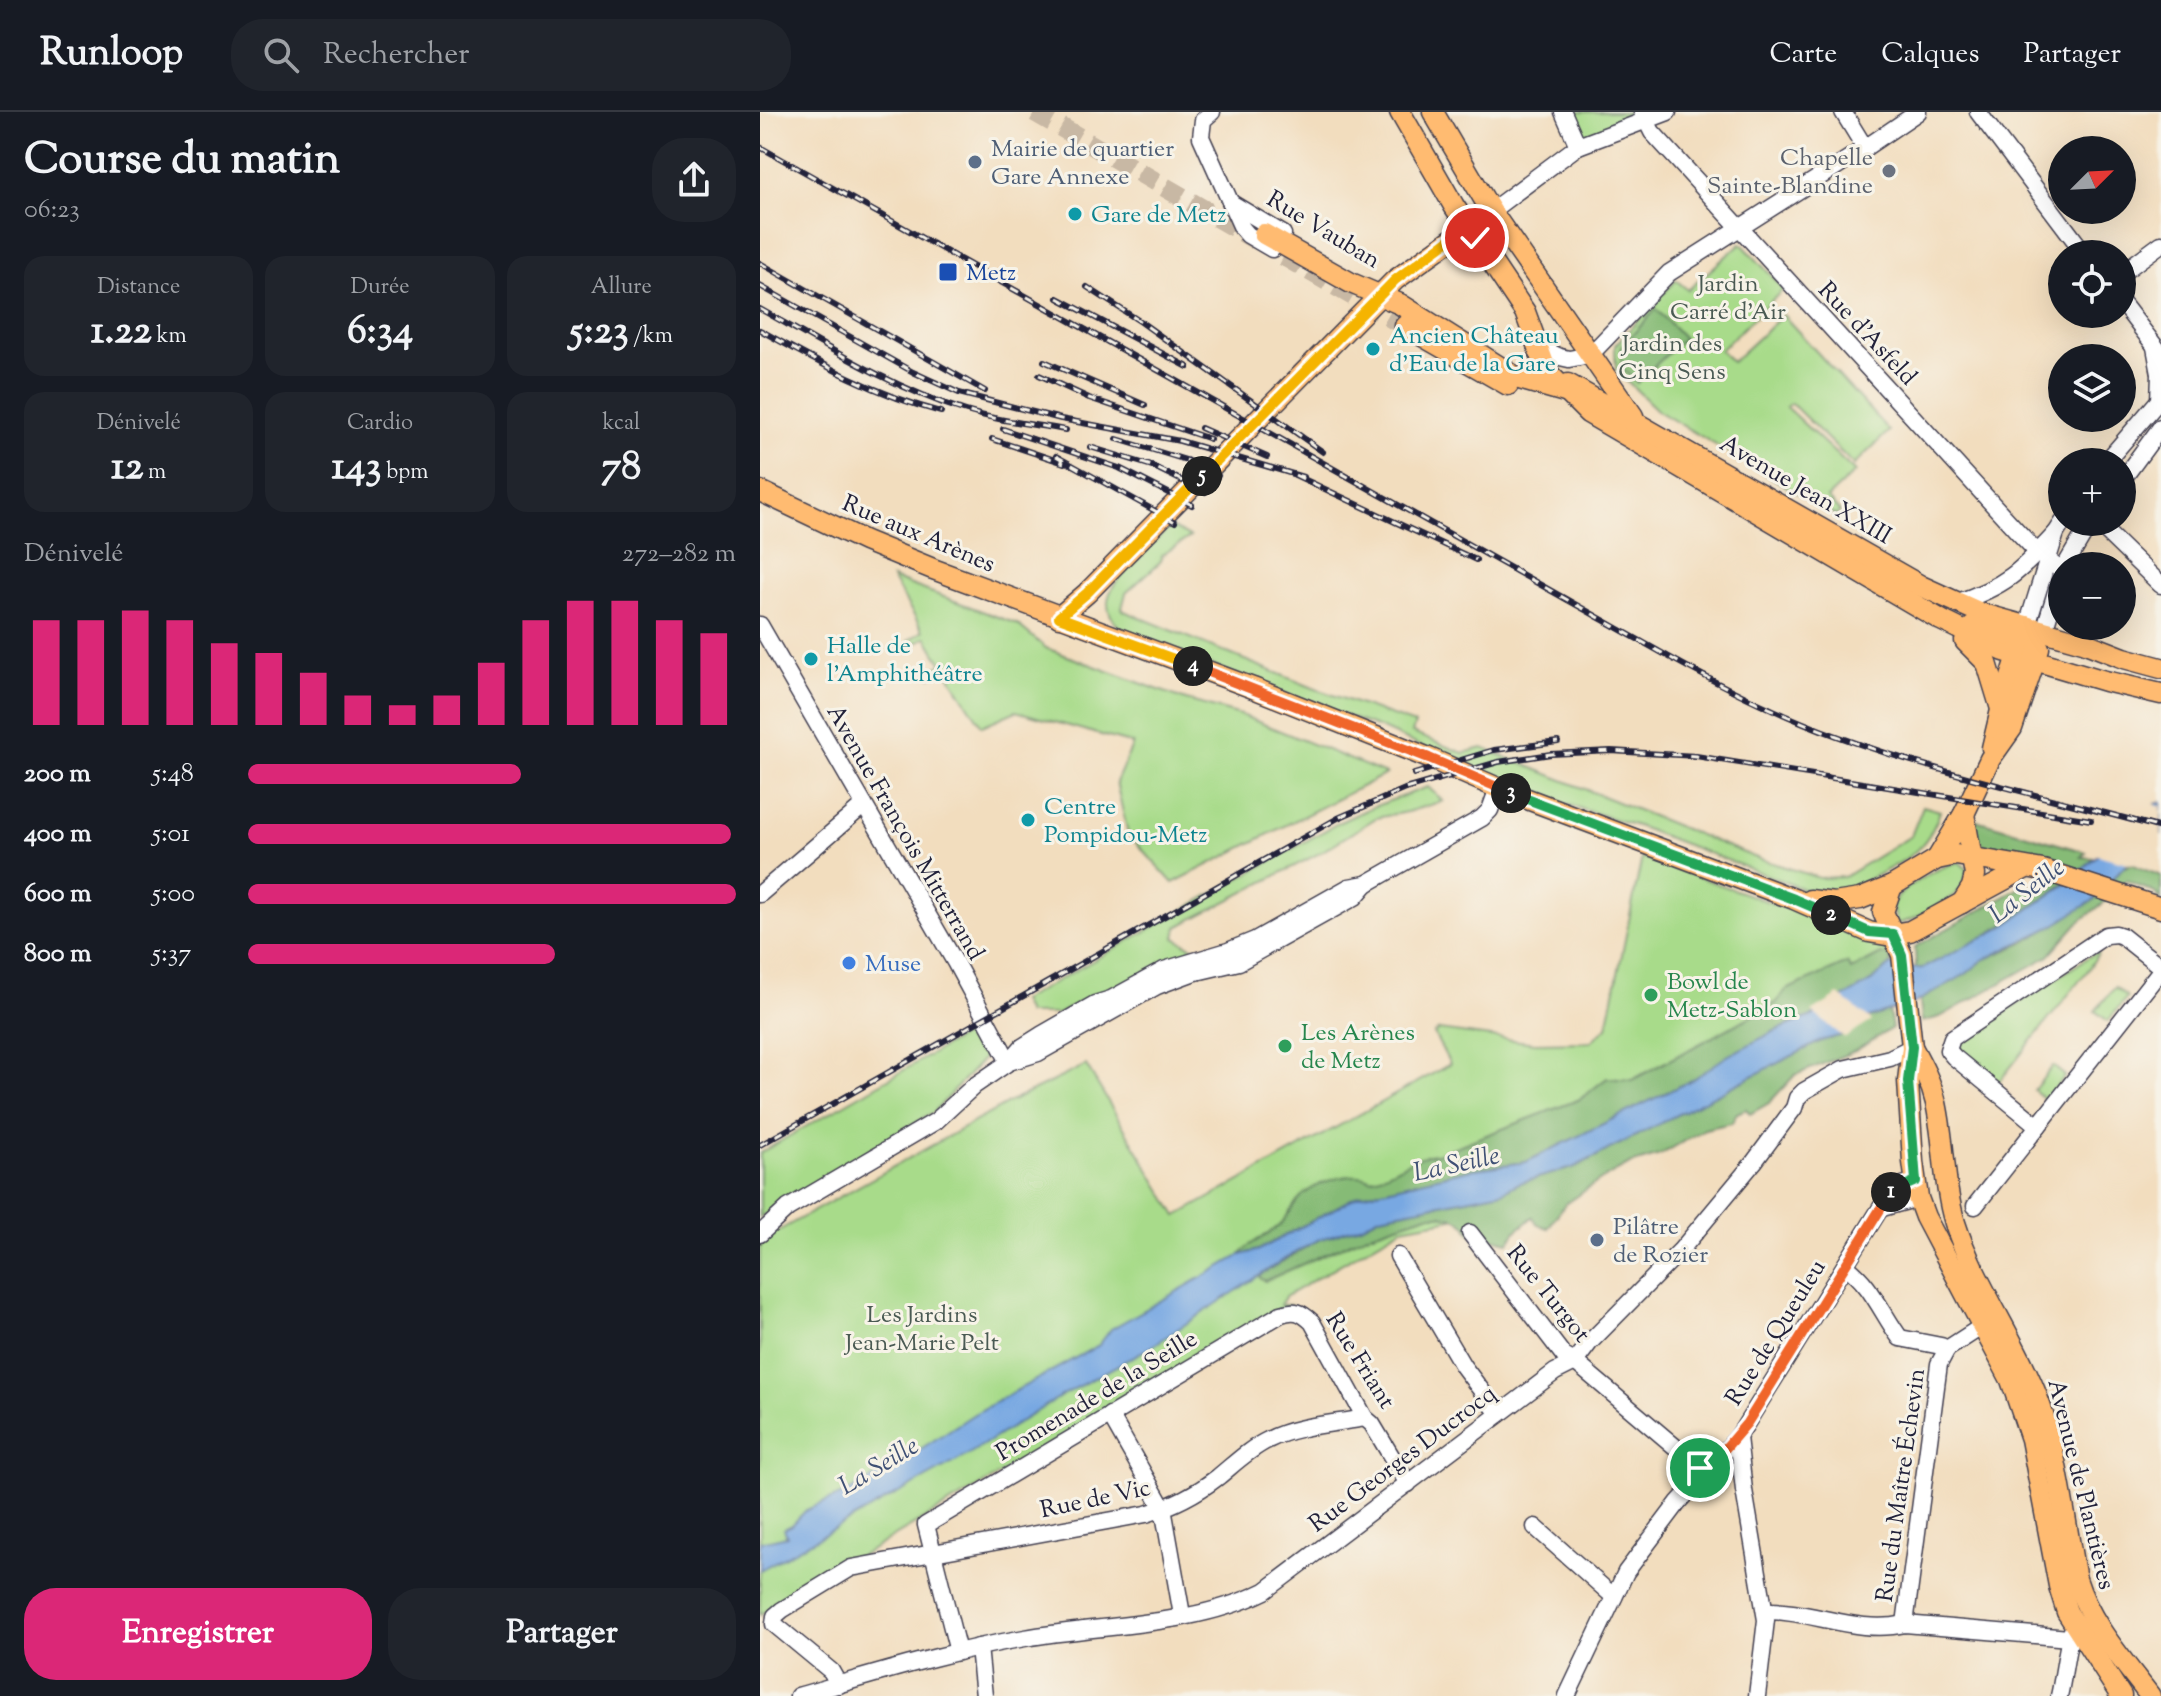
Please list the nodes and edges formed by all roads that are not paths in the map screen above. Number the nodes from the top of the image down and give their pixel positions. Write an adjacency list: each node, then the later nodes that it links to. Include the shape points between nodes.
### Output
1 (1400, 112): 13 (main road)
2 (1433, 112): 12 (main road, Avenue Jean XXIII)
3 (1563, 112): 10 (street)
4 (1668, 112): 9 (street)
5 (1843, 112): 11 (street)
6 (1918, 112): 11 (street)
7 (1978, 112): 16 (street)
8 (1207, 116): 19 (street, Rue Vauban, via 1201,137 1233,204 1365,280)
9 (1644, 117): 10 (street); 14 (street, Rue d'Asfeld)
10 (1578, 146): 12 (street)
11 (1865, 148): 14 (street)
12 (1491, 211): 13 (main road); 24 (main road, Avenue Jean XXIII)
13 (1468, 226): 19 (main road); 22 (main road, via 1525,312)
14 (1740, 228): 24 (street, via 1669,273); 38 (street, Rue d'Asfeld)
15 (1264, 234): 19 (main road, Rue Vauban)
16 (2074, 240)
17 (2161, 244): 18 (street)
18 (2136, 262)
19 (1381, 296): 25 (main road, Rue Vauban); 43 (main road)
20 (2136, 322): 23 (street)
21 (1405, 326): 30 (main road, via 1498,381)
22 (1537, 341): 24 (street, via 1560,357); 26 (main road)
23 (2158, 351): 29 (street)
24 (1590, 355): 27 (main road, Avenue Jean XXIII)
25 (1506, 370): 26 (main road, Rue Vauban); 28 (main road, Rue Vauban)
26 (1547, 372): 27 (main road, Rue Vauban); 28 (main road, Avenue Jean XXIII); 31 (main road)
27 (1611, 385): 31 (main road, Avenue Jean XXIII)
28 (1568, 393): 30 (main road, Avenue Jean XXIII)
29 (2160, 400): 33 (street)
30 (1588, 413): 44 (main road, Avenue Jean XXIII)
31 (1635, 420): 41 (main road, Avenue Jean XXIII)
32 (2161, 427): 34 (street)
33 (2118, 448)
34 (2136, 461)
35 (760, 491): 43 (main road, Rue aux Arènes, via 865,541)
36 (2055, 536): 38 (street)
37 (2108, 536): 40 (street)
38 (2043, 556): 39 (street, Rue d'Asfeld); 41 (street, via 1998,587); 46 (street)
39 (2048, 560)
40 (2161, 585)
41 (1955, 603): 46 (main road, Avenue Jean XXIII)
42 (2048, 604): 46 (street)
43 (1059, 617): 51 (main road, Rue aux Arènes, via 1253,688)
44 (1941, 620): 46 (main road, Avenue Jean XXIII, via 1994,648); 49 (main road, via 1982,655)
45 (760, 625): 52 (street, Avenue François Mitterrand)
46 (2031, 643): 47 (main road); 48 (main road); 49 (main road); 50 (main road, via 2012,728)
47 (2161, 668)
48 (2161, 694)
49 (2001, 710): 50 (main road)
50 (1990, 759): 53 (main road)
51 (1498, 788): 59 (main road, Rue aux Arènes); 65 (street, via 1482,818 1239,962 1157,986 1038,1053)
52 (864, 805): 58 (street); 65 (street, Avenue François Mitterrand)
53 (1964, 814): 54 (main road); 55 (main road)
54 (1972, 857): 55 (main road); 56 (main road); 60 (main road, via 1974,881)
55 (1937, 859): 57 (main road)
56 (2026, 868): 60 (main road); 61 (main road)
57 (1892, 886): 59 (main road, via 1842,903); 62 (main road, via 1883,912)
58 (760, 894)
59 (1794, 899): 62 (main road, via 1861,929)
60 (1962, 903): 62 (main road)
61 (2161, 908)
62 (1901, 933): 64 (main road)
63 (2161, 968): 66 (street); 66 (street, via 2122,936 2106,935 1952,1038 1948,1050 1954,1057)
64 (1911, 1038): 67 (main road, Avenue de Plantières, via 1937,1107); 68 (main road, Avenue de Plantières, via 1908,1081); 77 (street, Rue Georges Ducrocq, via 1890,1058 1843,1069 1797,1098 1762,1151 1680,1251)
65 (1009, 1062): 71 (street, via 933,1123 788,1208)
66 (2038, 1126): 69 (street)
67 (1945, 1186): 68 (main road); 102 (main road, Avenue de Plantières, via 1964,1251 2037,1397 2083,1602)
68 (1917, 1190): 73 (street, Rue de Queuleu, via 1882,1208); 75 (main road, Avenue de Plantières, via 1925,1217)
69 (1975, 1206)
70 (1470, 1233): 77 (street, Rue Turgot, via 1562,1353)
71 (760, 1234)
72 (1398, 1256): 78 (street, via 1463,1366)
73 (1845, 1266): 76 (street, via 1883,1309 1900,1338); 81 (street, Rue de Queuleu)
74 (1292, 1310): 79 (street, Promenade de la Seille); 80 (street, Rue Friant, via 1312,1322)
75 (1984, 1325): 76 (street, Rue du Maître Échevin); 92 (main road, Avenue de Plantières, via 2028,1428 2059,1586)
76 (1947, 1349): 91 (street, Rue du Maître Échevin, via 1939,1364)
77 (1575, 1362): 78 (street, Rue Georges Ducrocq); 82 (street, Rue Turgot)
78 (1499, 1414): 83 (street, Rue Georges Ducrocq)
79 (1110, 1415): 85 (street); 87 (street, Promenade de la Seille, via 926,1525)
80 (1365, 1418): 83 (street, Rue Friant); 85 (street, Rue de Vic, via 1270,1438 1192,1495)
81 (1738, 1437): 82 (street); 84 (street, Rue de Queuleu)
82 (1710, 1467): 84 (street, via 1730,1470); 88 (street, via 1645,1544)
83 (1408, 1484): 90 (street, Rue Georges Ducrocq, via 1265,1591 1232,1605)
84 (1744, 1490): 89 (street, Rue de Queuleu)
85 (1163, 1508): 87 (street, Rue de Vic); 90 (street)
86 (1535, 1527): 88 (street)
87 (935, 1553): 94 (street); 95 (street, Rue de Vic, via 851,1568 775,1616 774,1624 831,1671)
88 (1614, 1597): 98 (street)
89 (1765, 1611): 91 (street, via 1866,1627); 99 (street, Rue de Queuleu)
90 (1182, 1615): 93 (street, Rue Georges Ducrocq)
91 (1905, 1624): 92 (street)
92 (2077, 1637): 100 (street); 101 (main road, Avenue de Plantières)
93 (979, 1647): 94 (street, Rue Georges Ducrocq); 97 (street)
94 (958, 1652): 95 (street, Rue Georges Ducrocq)
95 (839, 1685): 96 (street, Rue Georges Ducrocq)
96 (798, 1696)
97 (984, 1696)
98 (1567, 1696)
99 (1757, 1696)
100 (2059, 1696)
101 (2121, 1696)
102 (2150, 1696)

